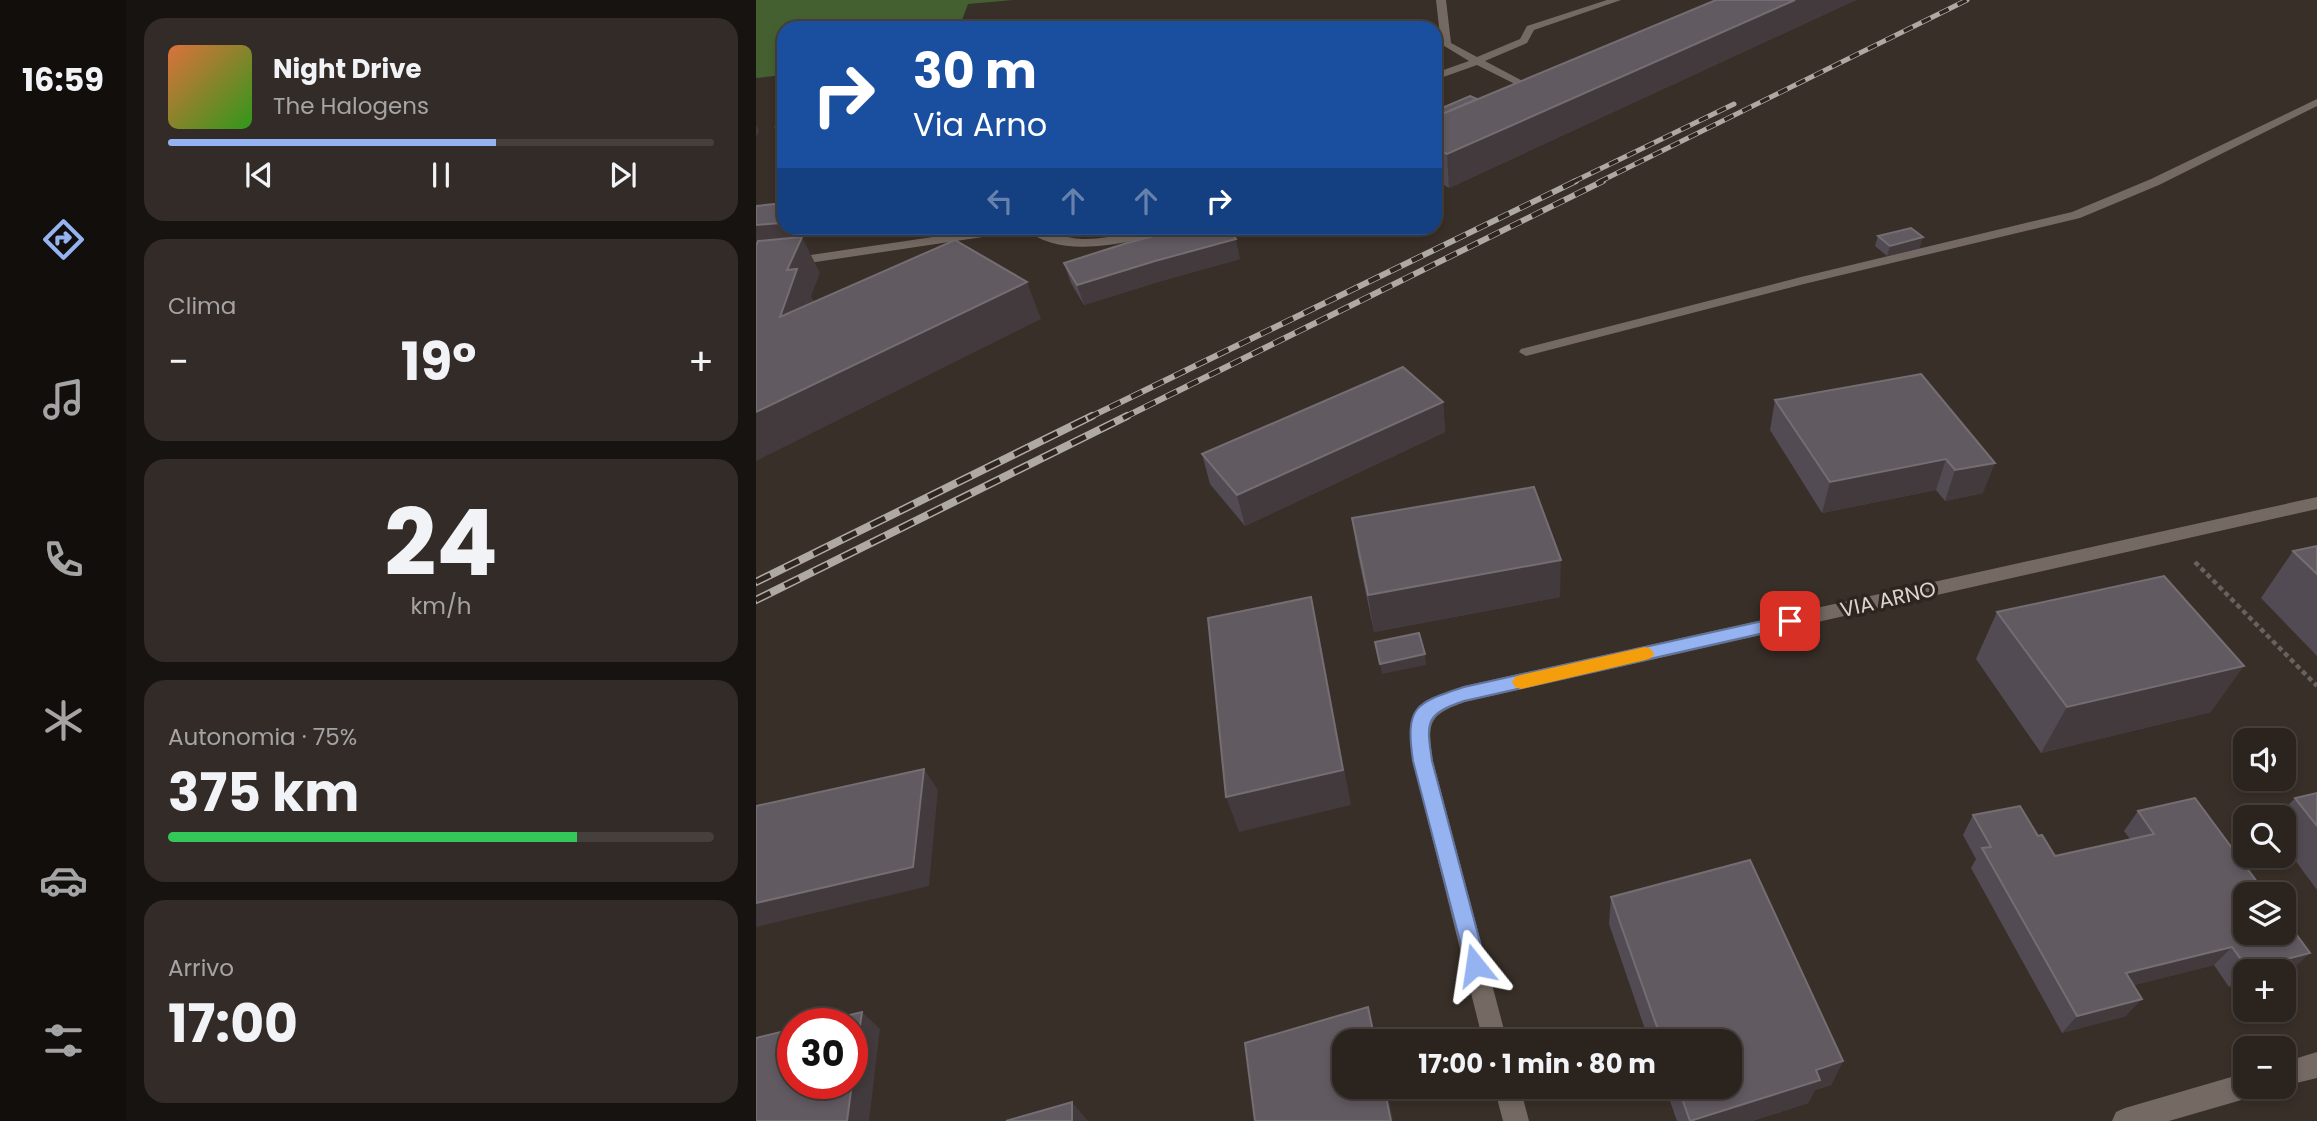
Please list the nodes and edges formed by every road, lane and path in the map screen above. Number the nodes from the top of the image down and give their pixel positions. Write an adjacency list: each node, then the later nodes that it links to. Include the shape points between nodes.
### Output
1 (1441, 0): 3 (street, via 1446,44)
2 (1616, 0): 3 (street, via 1530,28 1524,41)
3 (1477, 61): 4 (street); 5 (street, via 1527,86)
4 (1442, 74)
5 (1504, 96)
6 (2317, 102): 11 (street, via 2077,215)
7 (970, 235): 10 (street)
8 (1041, 235): 9 (street, via 1084,245)
9 (1135, 235)
10 (756, 267)
11 (1526, 352)
12 (2317, 503): 13 (street, VIA ARNO)
13 (2169, 536): 14 (path); 15 (street, VIA ARNO, via 1433,704 1418,729 1423,761)
14 (2317, 686)
15 (1492, 1029)
16 (2317, 1065): 17 (street)
17 (2296, 1071)
18 (2233, 1090): 21 (street)
19 (1510, 1099): 20 (street)
20 (1516, 1121)
21 (2125, 1121)

